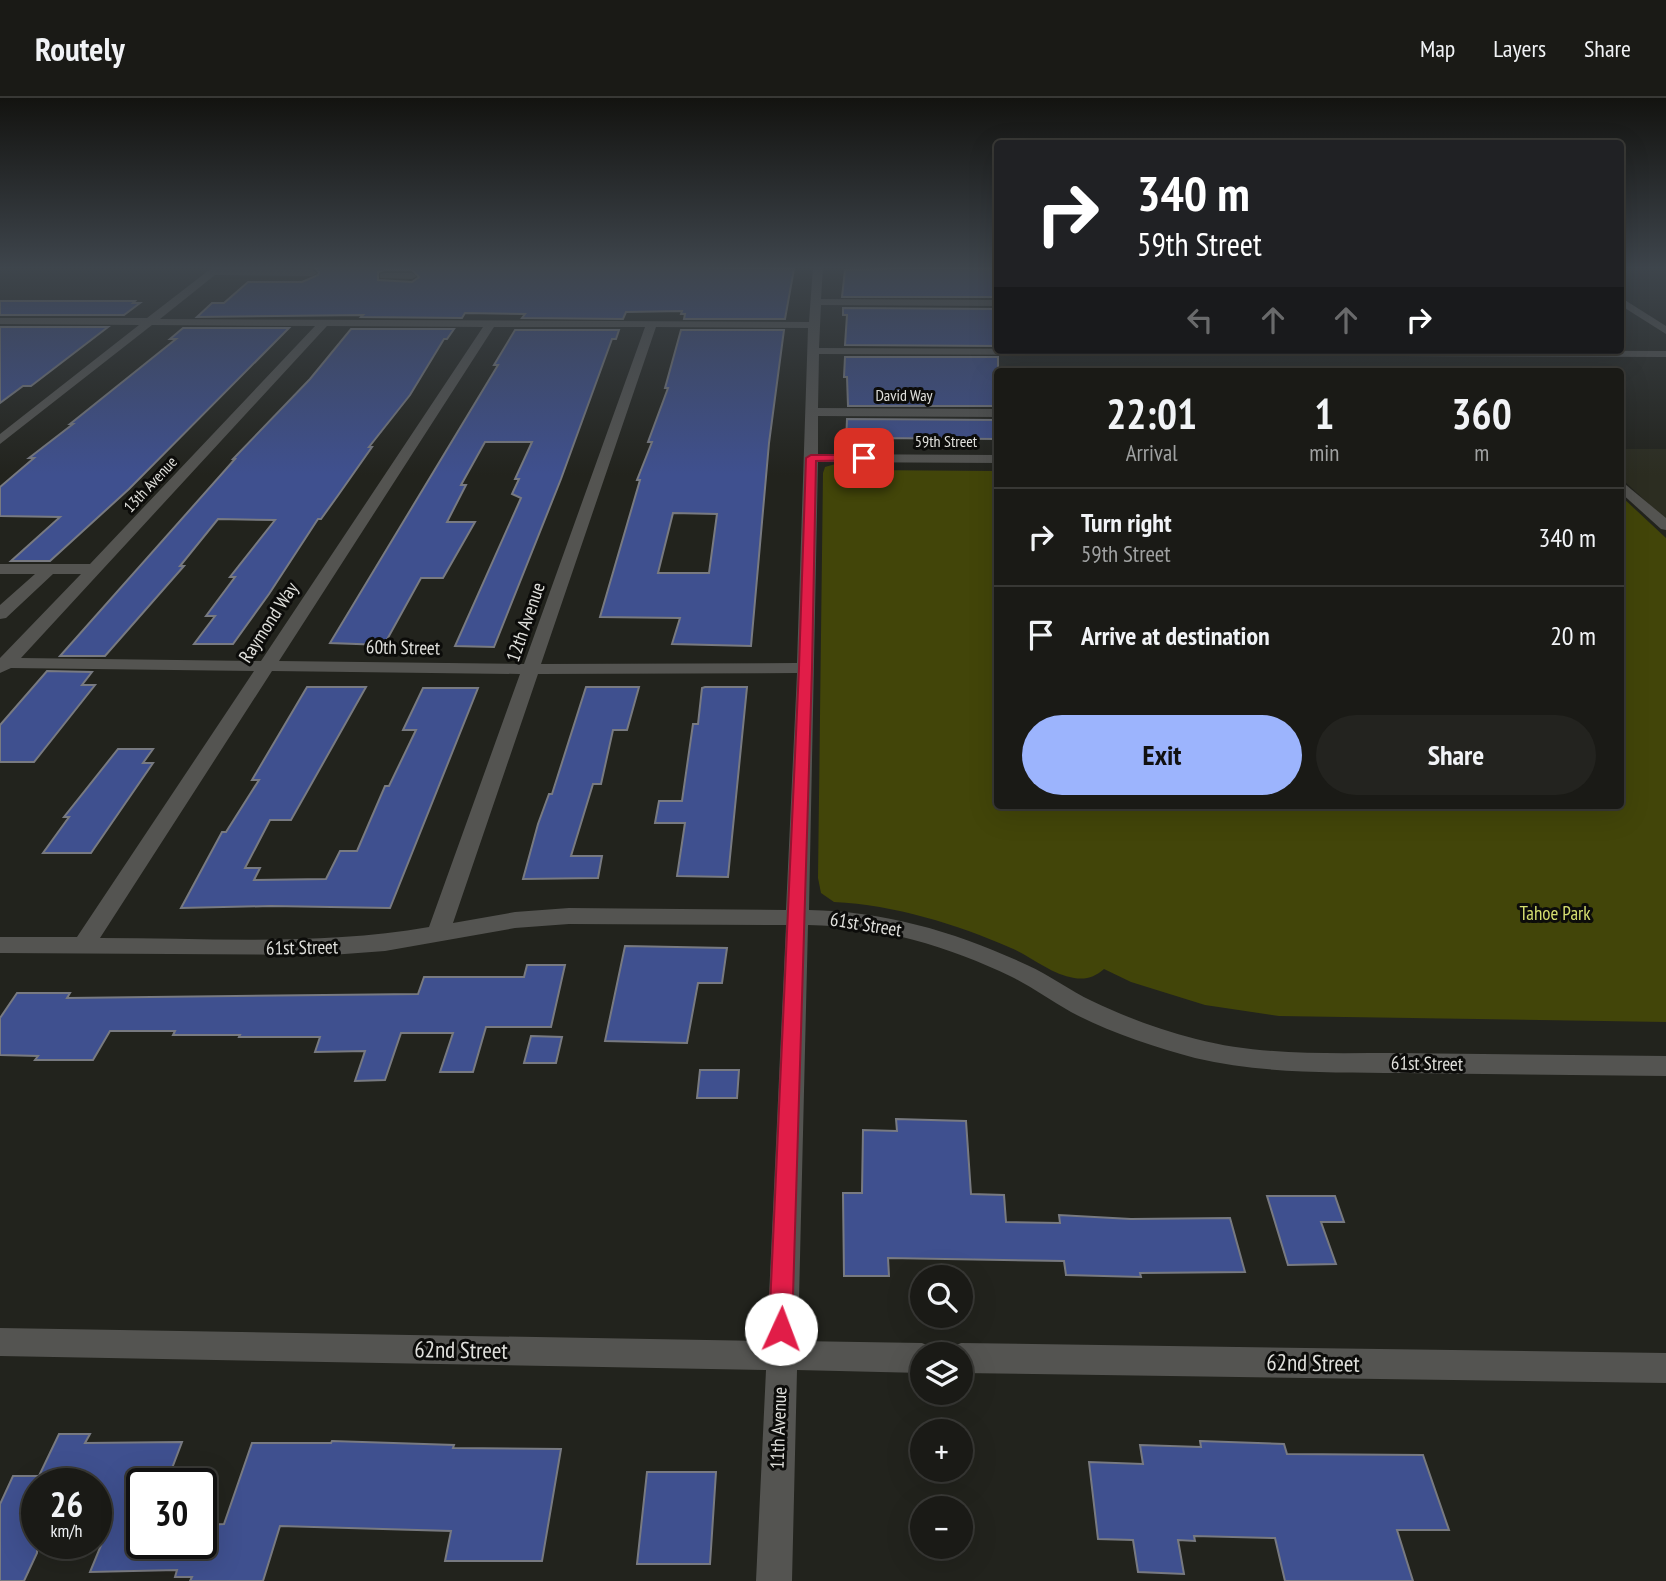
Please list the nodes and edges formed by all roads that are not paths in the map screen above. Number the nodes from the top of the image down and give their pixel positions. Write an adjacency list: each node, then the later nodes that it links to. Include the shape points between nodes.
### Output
1 (131, 336): 14 (street)
2 (312, 336): 21 (street, 13th Avenue)
3 (482, 336): 24 (street, Raymond Way)
4 (647, 336): 26 (street, 12th Avenue)
5 (814, 336): 6 (street, 11th Avenue)
6 (814, 351): 7 (street); 12 (street, 11th Avenue)
7 (994, 353)
8 (1171, 354): 10 (street)
9 (1666, 354): 11 (street)
10 (1290, 355): 11 (street)
11 (1477, 355)
12 (811, 412): 13 (street, David Way); 15 (street, 11th Avenue)
13 (994, 413)
14 (0, 440)
15 (811, 458): 16 (street, 59th Street); 25 (street, 11th Avenue)
16 (994, 459)
17 (1624, 488): 18 (street)
18 (1666, 526)
19 (0, 569): 20 (street)
20 (49, 569): 21 (street); 22 (street)
21 (94, 569): 23 (street, 13th Avenue)
22 (0, 614)
23 (2, 666): 24 (street, 60th Street)
24 (264, 667): 26 (street, 60th Street); 30 (street, Raymond Way)
25 (806, 668): 26 (street, 60th Street); 27 (street, 11th Avenue)
26 (530, 669): 28 (street, 12th Avenue)
27 (796, 915): 28 (street, 61st Street, via 569,916); 31 (street, 61st Street, via 902,928 939,939 1022,972 1126,1026 1240,1057); 33 (street, 11th Avenue)
28 (438, 934): 30 (street, 61st Street, via 331,947)
29 (0, 945): 30 (street, 61st Street)
30 (82, 946)
31 (1666, 1066)
32 (0, 1342): 33 (street, 62nd Street)
33 (780, 1356): 34 (street, 62nd Street); 37 (street, 11th Avenue)
34 (910, 1358)
35 (973, 1359): 36 (street, 62nd Street)
36 (1666, 1367)
37 (774, 1581)

